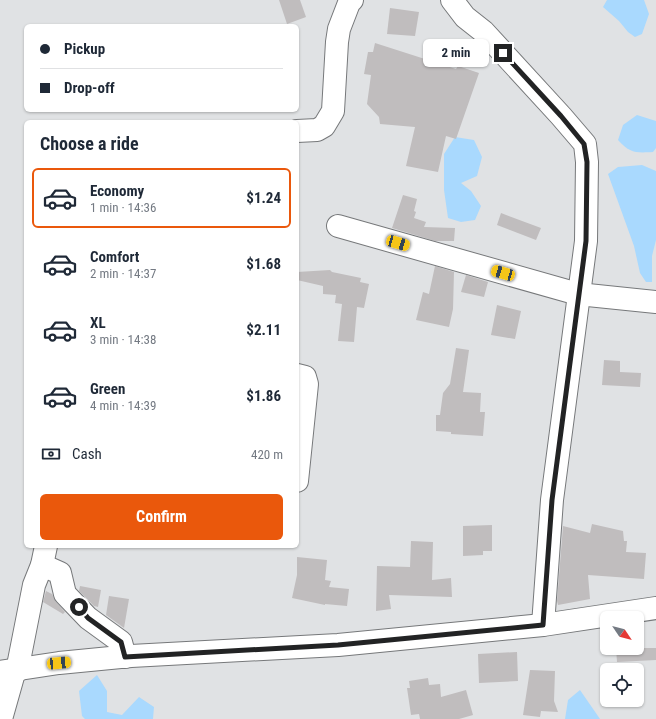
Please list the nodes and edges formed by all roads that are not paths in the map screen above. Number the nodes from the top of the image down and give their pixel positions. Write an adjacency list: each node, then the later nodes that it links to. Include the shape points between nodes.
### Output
1 (352, 0): 3 (street, via 339,29 333,111 321,128)
2 (452, 0): 5 (street, via 584,144 587,162 586,241)
3 (299, 131)
4 (338, 226): 5 (street)
5 (578, 294): 6 (street); 11 (street, via 552,500)
6 (656, 302)
7 (299, 376): 8 (street, via 305,377 307,384)
8 (299, 462)
9 (44, 555): 12 (street, via 60,573 65,594 88,618 121,642); 13 (street)
10 (656, 608): 11 (street)
11 (543, 625): 12 (street, via 338,645)
12 (125, 657): 13 (street)
13 (9, 671): 14 (street, via 14,673)
14 (1, 719)

